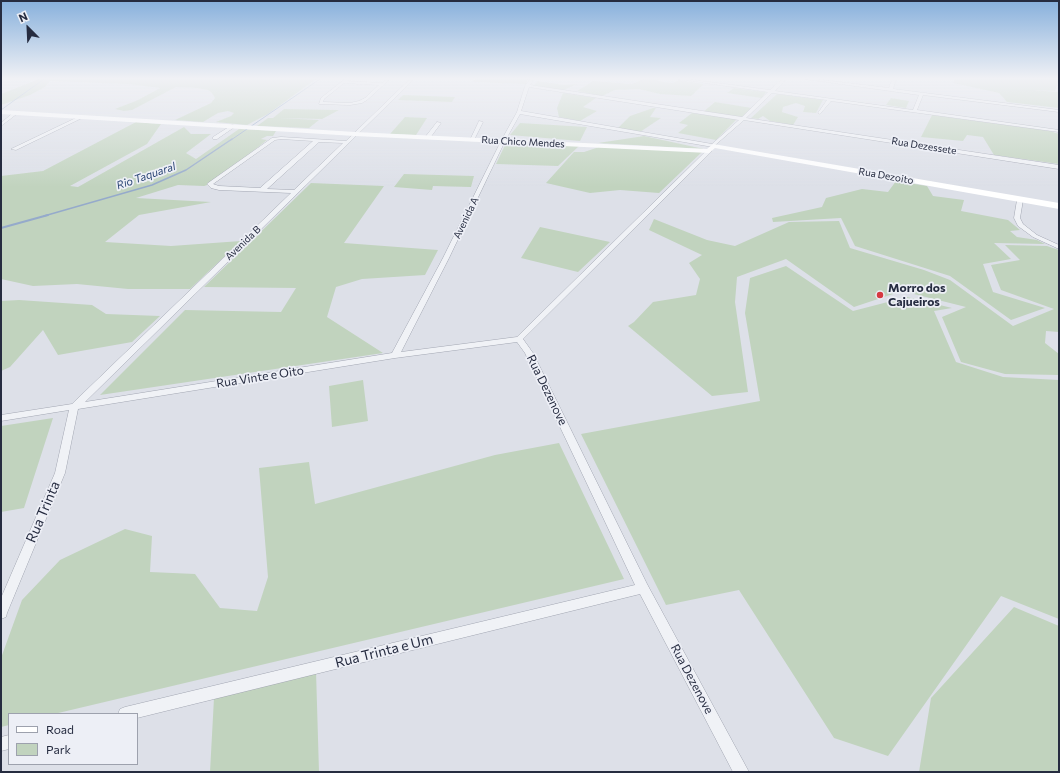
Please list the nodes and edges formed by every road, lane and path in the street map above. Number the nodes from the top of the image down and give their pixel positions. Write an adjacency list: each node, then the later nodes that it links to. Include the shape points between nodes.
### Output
1 (13, 115): 13 (street)
2 (50, 115): 9 (main road, Rua Chico Mendes)
3 (375, 115): 16 (street, Avenida B)
4 (517, 115): 21 (street, Avenida A)
5 (535, 115): 24 (street)
6 (717, 115): 10 (street, Rua Dezessete)
7 (747, 115): 10 (street)
8 (944, 115): 15 (street)
9 (82, 117): 14 (main road, Rua Chico Mendes); 23 (street)
10 (743, 119): 24 (street); 25 (street, Rua Dezessete)
11 (481, 122): 19 (street)
12 (439, 123): 17 (street)
13 (1, 125)
14 (234, 126): 16 (main road, Rua Chico Mendes); 18 (street)
15 (1059, 131)
16 (355, 134): 17 (main road, Rua Chico Mendes); 22 (street, Avenida B)
17 (428, 137): 19 (main road, Rua Chico Mendes)
18 (215, 138)
19 (472, 139): 21 (main road, Rua Chico Mendes)
20 (318, 140): 22 (street); 27 (street, via 274,139 210,184 212,187); 28 (street)
21 (503, 141): 24 (main road, Rua Chico Mendes); 34 (street, Avenida A)
22 (346, 142): 29 (street, Avenida B)
23 (14, 149)
24 (711, 149): 30 (main road, Rua Dezoito); 33 (street)
25 (1059, 167)
26 (232, 184): 27 (street)
27 (226, 188): 28 (street)
28 (262, 190): 29 (street)
29 (295, 192): 35 (street, Avenida B)
30 (1020, 200): 31 (main road, Rua Dezoito); 32 (street, via 1017,218 1020,225 1034,236)
31 (1059, 206)
32 (1059, 246)
33 (519, 339): 34 (street, Rua Vinte e Oito); 37 (street, Rua Dezenove, via 530,353)
34 (395, 355): 35 (street, Rua Vinte e Oito)
35 (74, 407): 36 (street, Rua Vinte e Oito); 38 (street, Rua Trinta, via 60,473)
36 (1, 418)
37 (643, 588): 39 (street, Rua Trinta e Um); 40 (street, Rua Dezenove)
38 (1, 613)
39 (129, 713)
40 (741, 772)

